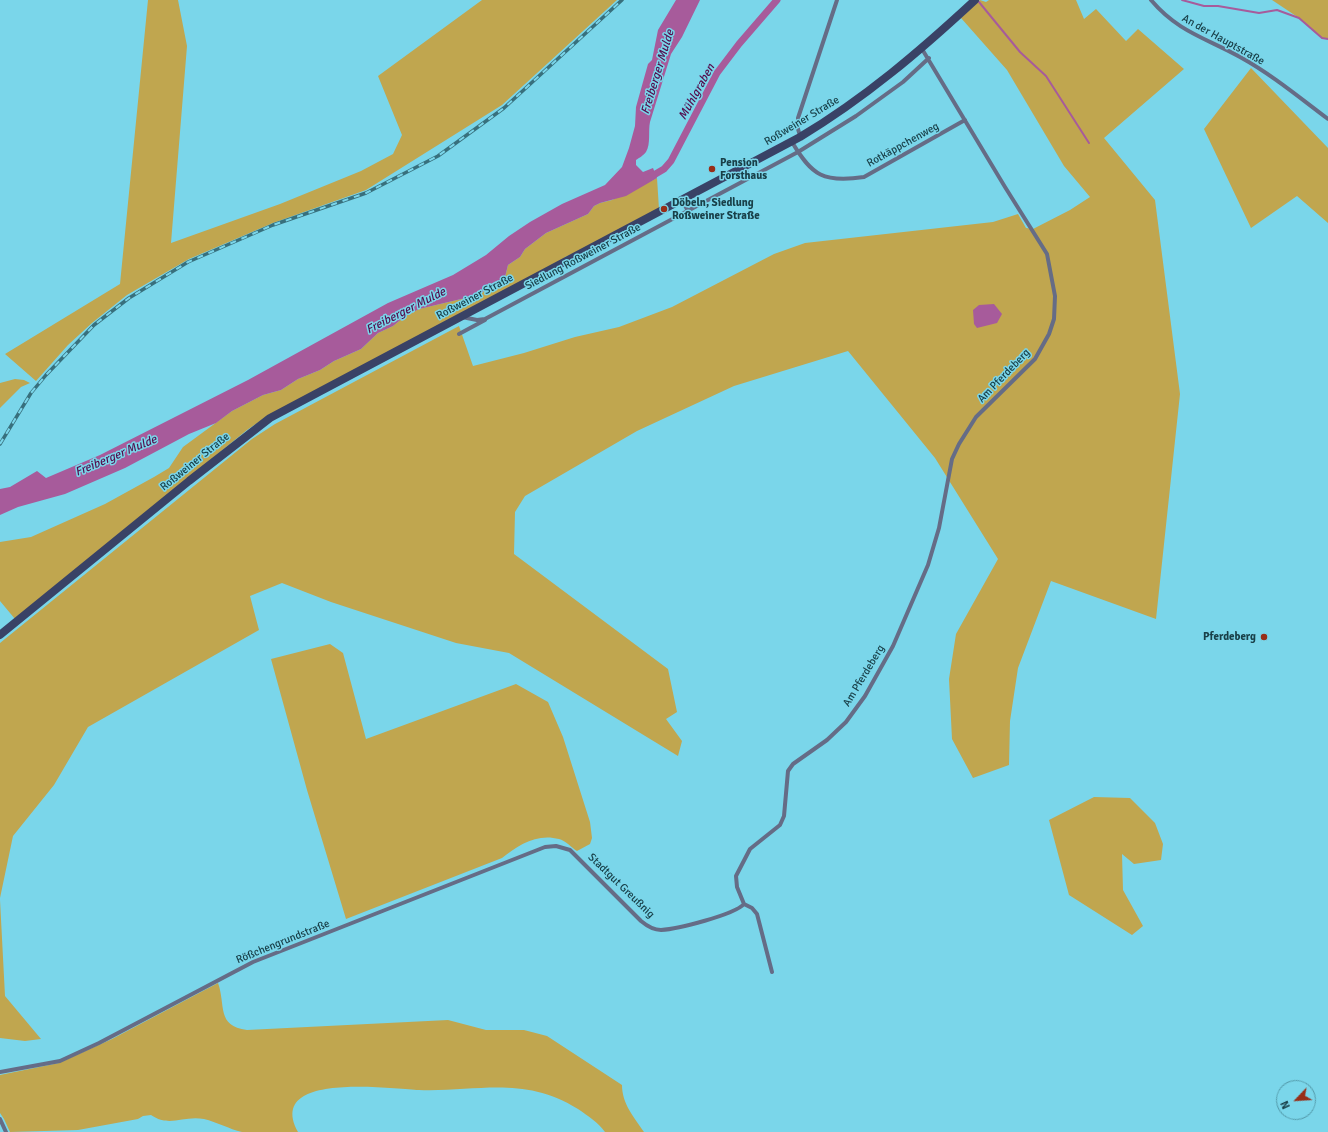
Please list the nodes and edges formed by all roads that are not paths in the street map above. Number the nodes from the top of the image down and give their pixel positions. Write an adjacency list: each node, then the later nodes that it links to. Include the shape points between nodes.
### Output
1 (837, 0): 8 (street, via 798,118)
2 (975, 0): 4 (main road, Roßweiner Straße)
3 (1151, 0): 6 (street, An der Hauptstraße, via 1170,20 1240,57)
4 (922, 49): 5 (street, Am Pferdeberg); 8 (main road, Roßweiner Straße, via 880,83)
5 (929, 58): 7 (street, Am Pferdeberg); 10 (street, Siedlung Roßweiner Straße, via 903,82 856,116)
6 (1328, 119)
7 (965, 120): 10 (street, Rotkäppchenweg, via 864,177 850,179 816,173); 20 (street, Am Pferdeberg, via 1047,254 1055,296 1054,319 1035,360 976,417 959,444 952,459 939,528 928,565 892,646 865,696 846,722 827,740 793,764 788,771 784,816 780,825 750,849 736,876 737,887)
8 (800, 137): 9 (main road, Roßweiner Straße)
9 (792, 142): 10 (street, Rotkäppchenweg); 11 (main road, Roßweiner Straße)
10 (798, 152): 12 (street, Siedlung Roßweiner Straße)
11 (744, 167): 12 (street); 13 (main road, Roßweiner Straße)
12 (750, 178): 14 (street, Siedlung Roßweiner Straße)
13 (682, 200): 14 (street); 15 (main road, Roßweiner Straße)
14 (688, 211): 16 (street, Siedlung Roßweiner Straße)
15 (462, 317): 16 (street); 18 (main road, Roßweiner Straße, via 270,418)
16 (485, 319): 17 (street, Siedlung Roßweiner Straße)
17 (459, 334)
18 (0, 635)
19 (533, 852): 20 (street, Stadtgut Greußnig, via 556,846 570,850 641,921 654,929 732,912); 22 (street, Rößchengrundstraße, via 253,962 60,1061)
20 (744, 904): 21 (street, via 752,908 756,914)
21 (772, 972)
22 (0, 1072)
23 (0, 1119): 24 (street)
24 (6, 1132)

